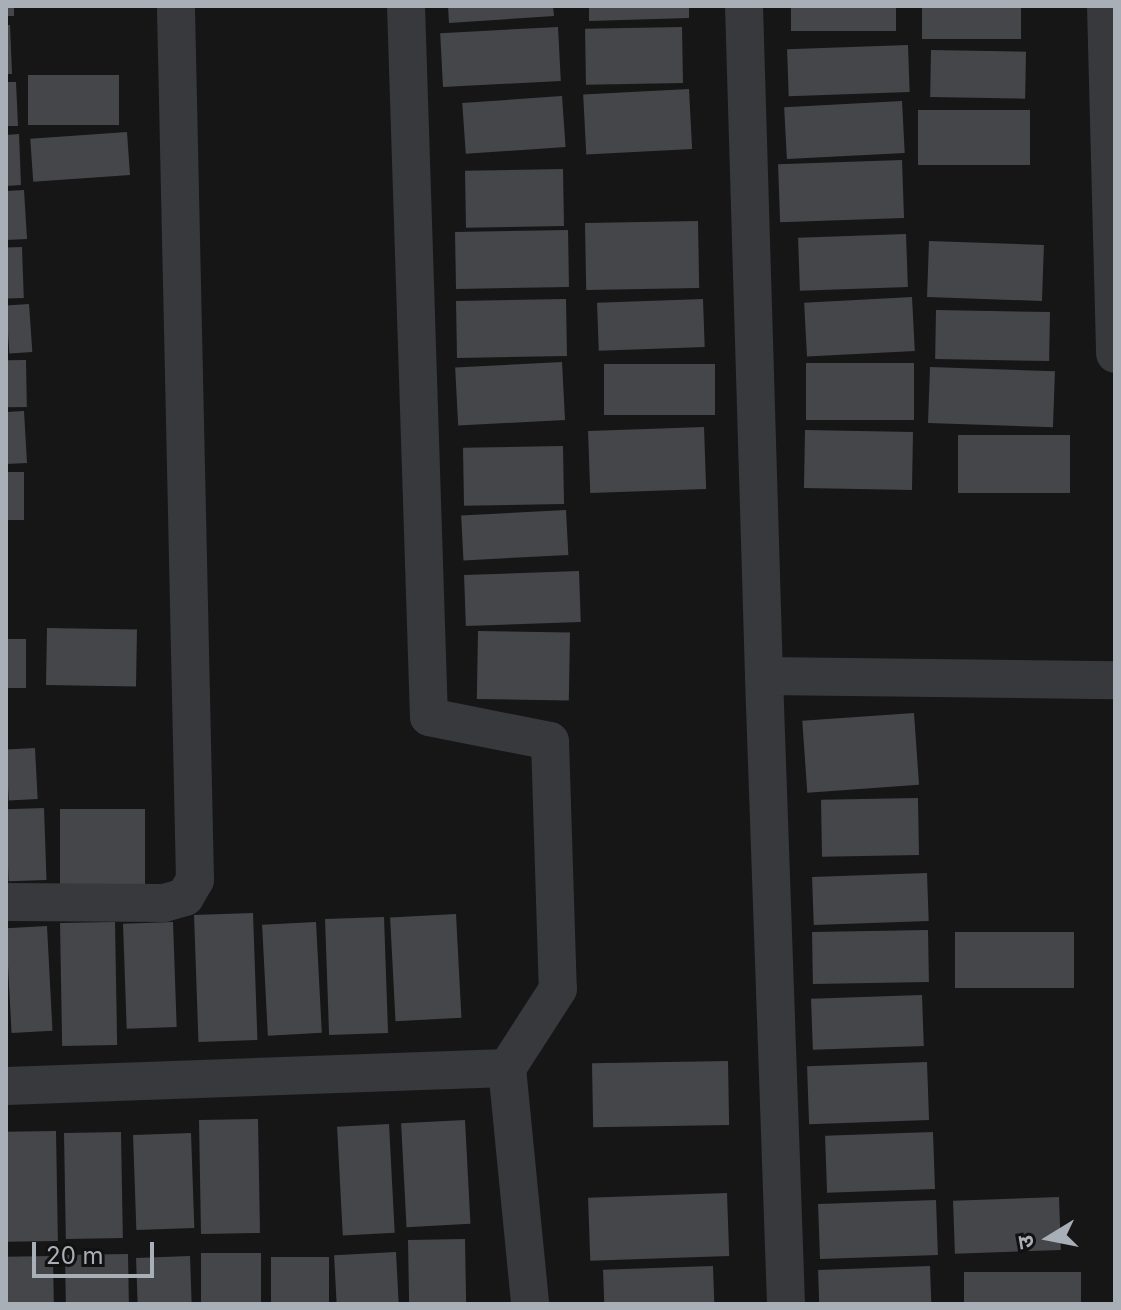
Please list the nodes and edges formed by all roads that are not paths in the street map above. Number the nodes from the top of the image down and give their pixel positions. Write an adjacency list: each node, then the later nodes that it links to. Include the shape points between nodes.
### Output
1 (176, 6): 9 (street, via 195,880 185,897 164,903)
2 (406, 6): 10 (street, via 429,717 550,741 558,989)
3 (744, 6): 7 (street)
4 (1106, 6): 5 (street)
5 (1113, 209): 6 (street)
6 (1115, 354)
7 (764, 676): 8 (street); 13 (street)
8 (1115, 680)
9 (6, 902)
10 (507, 1068): 11 (street); 12 (street)
11 (6, 1086)
12 (530, 1304)
13 (786, 1304)

